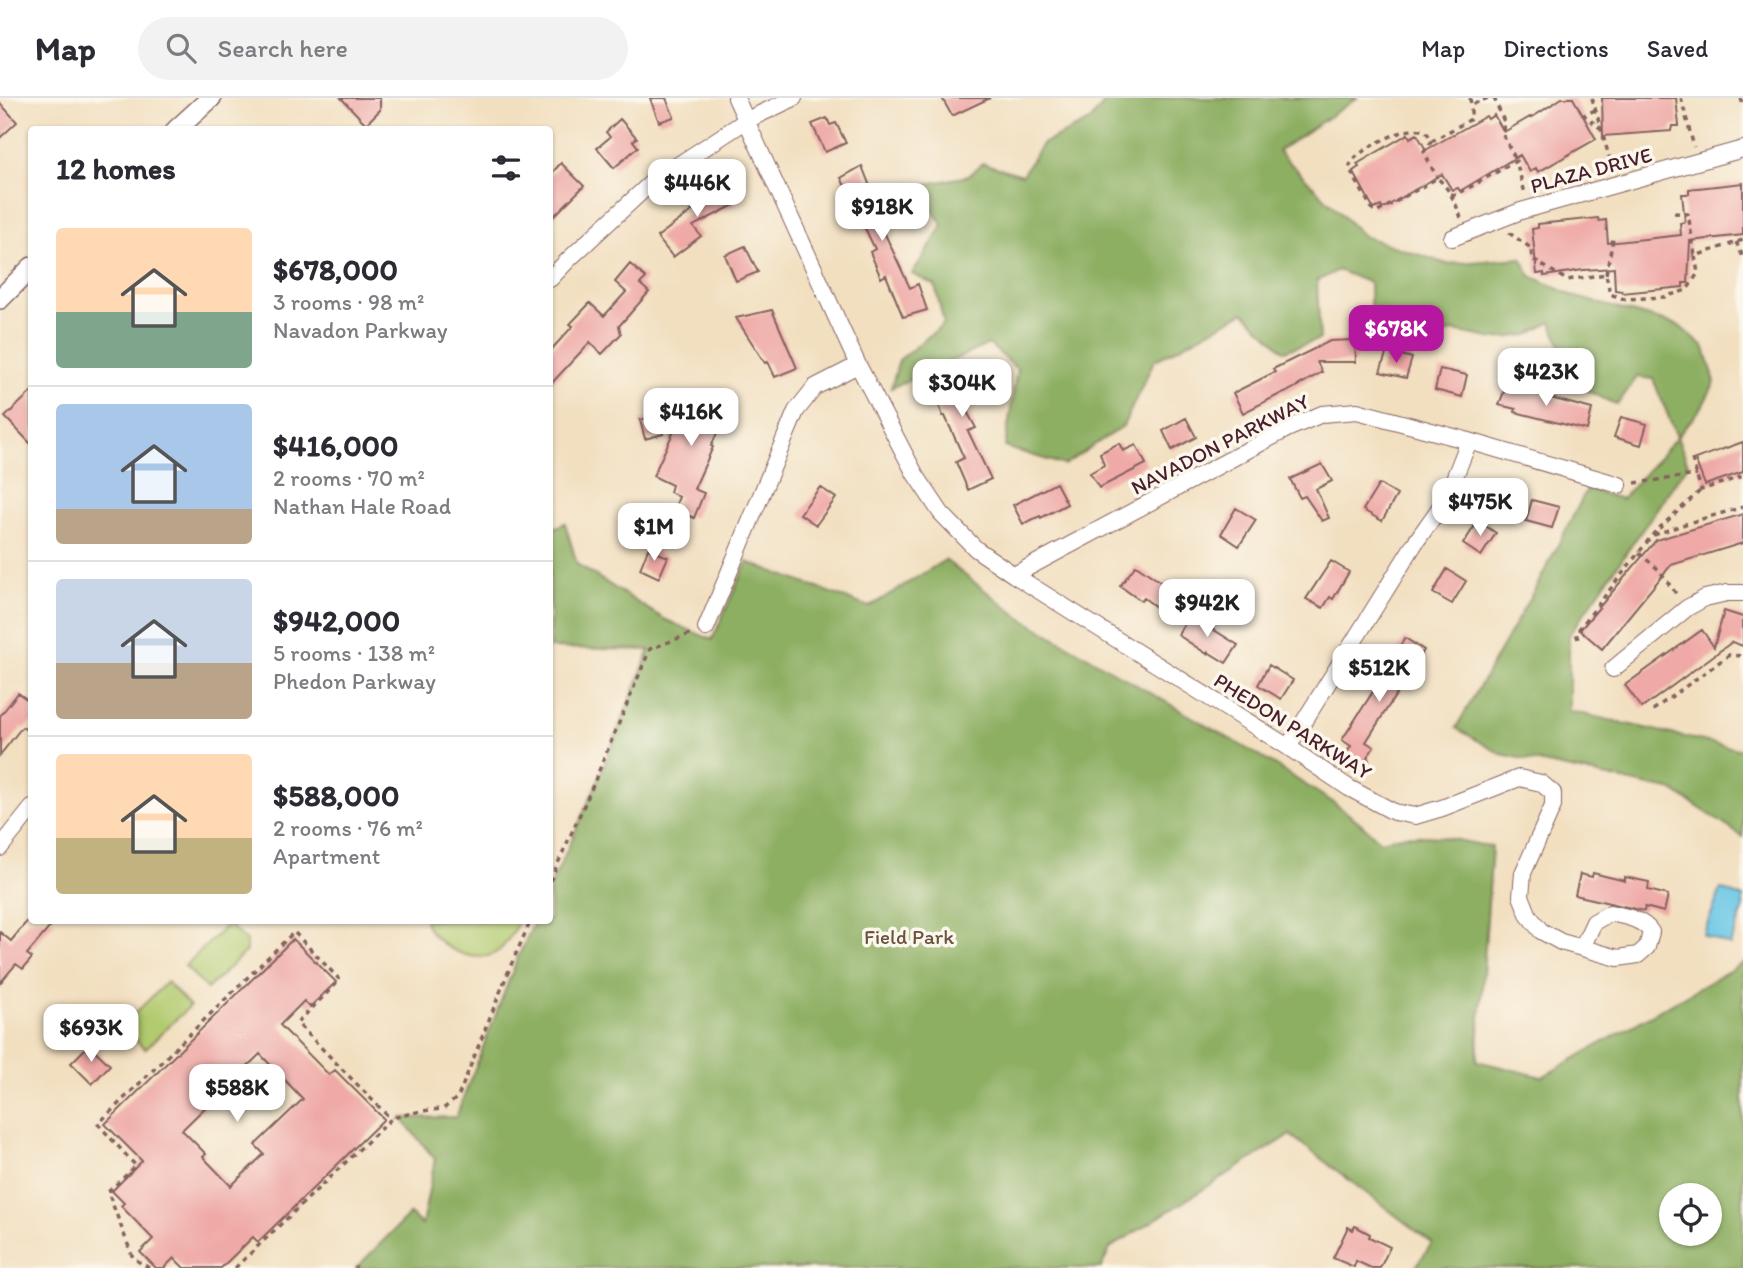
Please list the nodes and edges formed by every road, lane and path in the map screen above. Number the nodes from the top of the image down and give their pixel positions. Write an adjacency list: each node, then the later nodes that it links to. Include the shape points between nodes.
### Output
1 (211, 98): 14 (street)
2 (736, 98): 13 (street, PHEDON PARKWAY)
3 (794, 98): 13 (street)
4 (1470, 98): 10 (path)
5 (1488, 98): 10 (path)
6 (1494, 98): 20 (path, via 1504,124 1502,133)
7 (1592, 98): 12 (path)
8 (1681, 98): 16 (path)
9 (1741, 98): 11 (path)
10 (1471, 104): 17 (path, via 1471,119)
11 (1743, 105)
12 (1595, 110): 15 (path); 15 (path, via 1584,116)
13 (747, 120): 35 (street, via 652,182); 37 (street, PHEDON PARKWAY)
14 (180, 126)
15 (1601, 128): 19 (path)
16 (1689, 131)
17 (1432, 141): 21 (path, via 1424,152); 21 (path, via 1420,130 1399,132 1360,153 1349,168 1375,212)
18 (1743, 149): 27 (street, PLAZA DRIVE, via 1521,211)
19 (1611, 159)
20 (1516, 161): 22 (path); 23 (path, via 1456,195)
21 (1437, 178): 23 (path)
22 (1524, 187)
23 (1449, 193): 24 (path)
24 (1458, 210)
25 (1674, 213): 31 (path, via 1688,214)
26 (1509, 233): 34 (path, via 1531,248 1532,260 1567,280)
27 (1452, 238)
28 (1613, 239): 34 (path)
29 (1743, 240): 30 (path)
30 (1736, 242): 31 (path); 32 (path)
31 (1695, 256): 34 (path, via 1698,273 1687,290 1664,298 1624,299 1610,294)
32 (1743, 257)
33 (28, 271): 36 (street)
34 (1606, 274)
35 (553, 276)
36 (0, 299)
37 (858, 365): 47 (street, PHEDON PARKWAY, via 915,474 941,513 976,549); 50 (street, via 815,387 796,411)
38 (1469, 440): 42 (street, NAVADON PARKWAY); 47 (street, NAVADON PARKWAY, via 1357,411 1322,414); 55 (street, via 1446,499)
39 (1692, 459): 40 (path)
40 (1697, 475): 42 (path); 43 (path)
41 (1743, 476): 43 (path)
42 (1619, 485)
43 (1701, 490): 45 (path)
44 (1743, 507): 45 (path)
45 (1653, 536): 46 (path)
46 (1639, 553): 49 (path, via 1659,570); 51 (path, via 1576,633)
47 (1014, 575): 55 (street, PHEDON PARKWAY)
48 (1743, 593): 49 (street, via 1704,598)
49 (1686, 608): 53 (street)
50 (706, 628): 58 (path, via 650,649)
51 (1578, 639)
52 (1743, 656): 54 (path, via 1729,654)
53 (1613, 669)
54 (1653, 710)
55 (1288, 747): 60 (street, PHEDON PARKWAY, via 1349,788 1394,812 1415,816 1519,778 1541,783 1553,793 1553,806 1523,873 1521,896 1541,931)
56 (28, 813): 57 (street)
57 (0, 848)
58 (553, 874)
59 (529, 924): 61 (path, via 458,1097 443,1109)
60 (1582, 948)
61 (392, 1118): 62 (path, via 297,1023 340,980 294,932 98,1124 136,1166 108,1192 133,1258); 63 (path)
62 (149, 1268)
63 (235, 1268)

